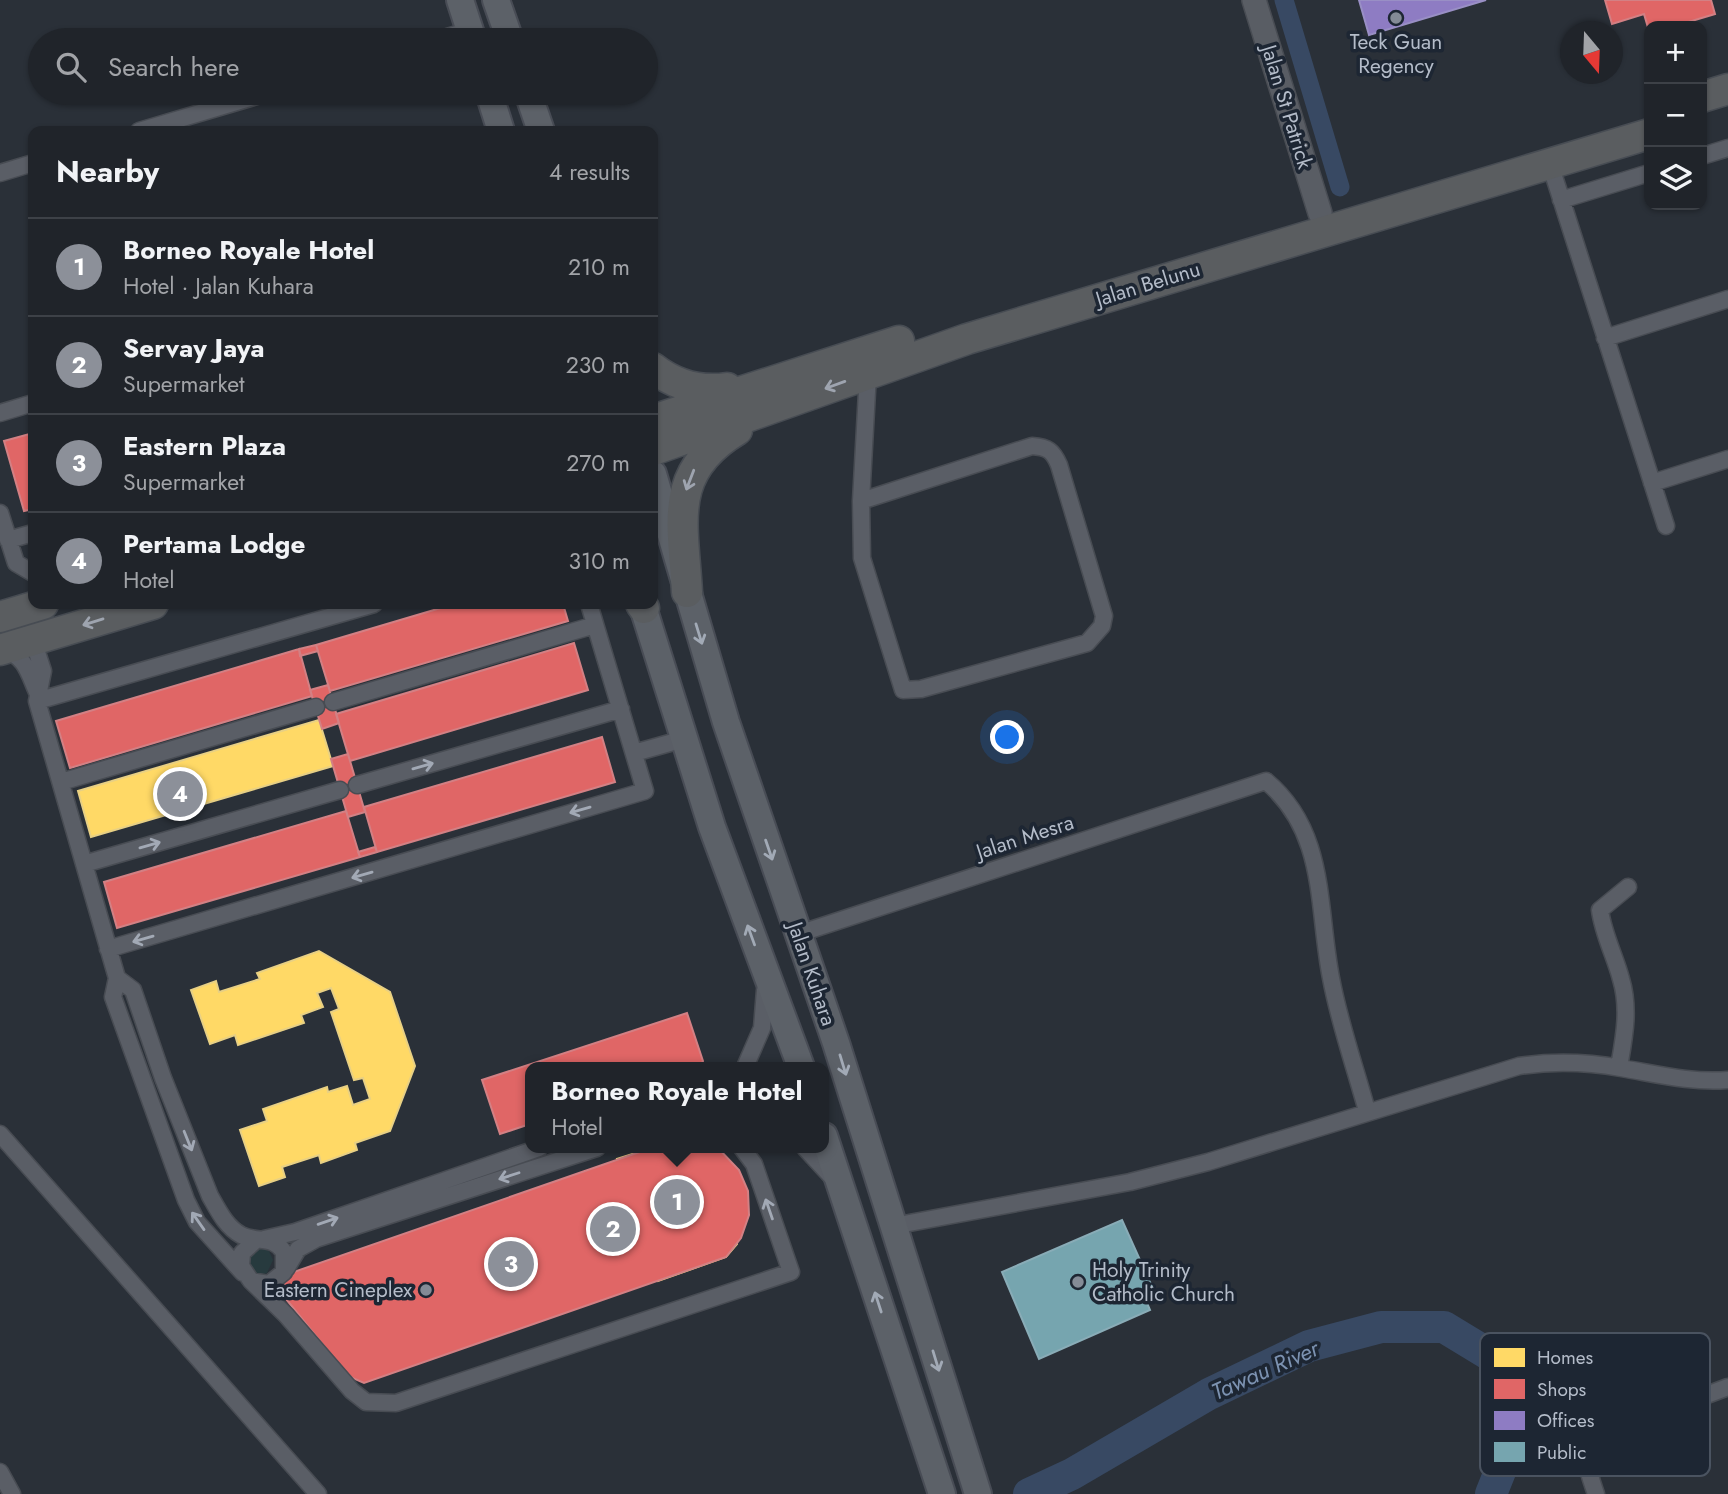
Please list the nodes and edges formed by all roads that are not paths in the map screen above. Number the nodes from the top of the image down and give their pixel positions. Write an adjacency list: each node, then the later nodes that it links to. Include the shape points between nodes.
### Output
1 (460, 0): 4 (main road)
2 (496, 0): 5 (main road)
3 (1254, 0): 25 (street, Jalan St Patrick)
4 (470, 28)
5 (506, 28)
6 (1728, 89): 7 (highway)
7 (1707, 95)
8 (227, 105): 14 (street)
9 (493, 105): 15 (main road)
10 (532, 105): 16 (main road)
11 (1728, 110): 13 (highway)
12 (1644, 115): 25 (highway, Jalan Belunu)
13 (1707, 116)
14 (156, 126)
15 (499, 126)
16 (539, 126)
17 (1644, 136): 20 (highway, Jalan Belunu)
18 (1728, 148): 19 (street)
19 (1707, 154)
20 (1550, 164): 24 (street); 29 (highway, Jalan Belunu, via 967,339)
21 (28, 165): 22 (street)
22 (0, 173)
23 (1644, 175): 24 (street)
24 (1561, 200): 27 (street)
25 (1320, 213): 30 (highway, Jalan Belunu)
26 (1728, 299): 27 (street)
27 (1605, 338): 36 (street)
28 (658, 371): 30 (highway, via 681,386)
29 (868, 373): 30 (highway, Jalan Belunu, one-way to 30); 38 (street)
30 (772, 394): 33 (highway, Jalan Belunu); 34 (highway, Jalan Belunu); 44 (highway, one-way to 44, via 700,458 687,484 682,509)
31 (28, 404): 32 (street)
32 (0, 412)
33 (658, 419)
34 (658, 448)
35 (1728, 459): 36 (street)
36 (1652, 483): 40 (street)
37 (658, 491): 44 (main road, Jalan Kuhara)
38 (861, 501): 38 (street, via 862,558 904,690 1087,643 1102,626 1104,616 1059,465 1046,447 1032,446)
39 (0, 513): 42 (street)
40 (1666, 526)
41 (28, 534): 42 (street)
42 (8, 540): 43 (street, via 16,563)
43 (28, 570)
44 (687, 592): 66 (main road, Jalan Kuhara, one-way to 66)
45 (28, 609): 50 (highway)
46 (136, 609): 53 (highway, one-way to 53)
47 (356, 609): 55 (street)
48 (590, 609): 51 (street)
49 (644, 609): 59 (main road, Jalan Kuhara)
50 (0, 617)
51 (595, 625): 56 (street); 58 (street)
52 (0, 628): 53 (highway, via 19,629)
53 (33, 640): 54 (highway); 55 (street, via 43,671)
54 (0, 650): 55 (street, via 19,657)
55 (37, 697): 61 (street)
56 (333, 702)
57 (316, 707): 61 (street)
58 (621, 709): 60 (street); 62 (street, one-way to 58)
59 (684, 739): 60 (street); 68 (main road, Jalan Kuhara, one-way to 59)
60 (634, 753): 67 (street, one-way to 67, via 645,791)
61 (61, 782): 64 (street)
62 (357, 785)
63 (340, 790): 64 (street, one-way to 63)
64 (84, 864): 67 (street)
65 (1628, 887): 72 (street, via 1600,910 1626,1005)
66 (798, 934): 74 (street, Jalan Mesra, via 1266,780 1300,821 1313,852 1331,977); 82 (main road, Jalan Kuhara, one-way to 82)
67 (108, 949): 69 (street)
68 (764, 968): 70 (street, via 762,1028); 71 (main road, Jalan Kuhara)
69 (117, 978): 83 (street, one-way to 83, via 133,990 210,1196 227,1224 241,1235); 85 (street, one-way to 69, via 197,1222 186,1200 113,997)
70 (747, 1062)
71 (799, 1062)
72 (1619, 1067): 73 (street, via 1689,1080); 74 (street, via 1564,1062 1519,1066)
73 (1728, 1080)
74 (1367, 1111): 82 (street, via 1130,1182)
75 (0, 1134): 95 (street)
76 (829, 1152): 81 (main road)
77 (525, 1153): 83 (street, one-way to 77, via 295,1232)
78 (582, 1153): 84 (street, one-way to 84, via 316,1239 298,1249)
79 (746, 1153): 86 (street, one-way to 79, via 352,1391 366,1402 381,1405 791,1272 754,1164)
80 (809, 1153): 81 (street)
81 (841, 1189): 89 (main road, one-way to 81)
82 (893, 1226): 89 (main road, via 883,1250 907,1328); 92 (main road, Jalan Kuhara, one-way to 92)
83 (259, 1240): 84 (street, via 275,1242 285,1252); 85 (street, via 242,1253)
84 (284, 1272): 85 (street, via 269,1284); 86 (street, via 279,1286)
85 (247, 1277): 86 (street)
86 (286, 1315)
87 (1728, 1387): 88 (street)
88 (1710, 1394)
89 (915, 1415): 93 (main road)
90 (0, 1472): 94 (street)
91 (1590, 1476): 96 (street)
92 (974, 1484)
93 (940, 1488)
94 (12, 1494)
95 (318, 1494)
96 (1596, 1494)

